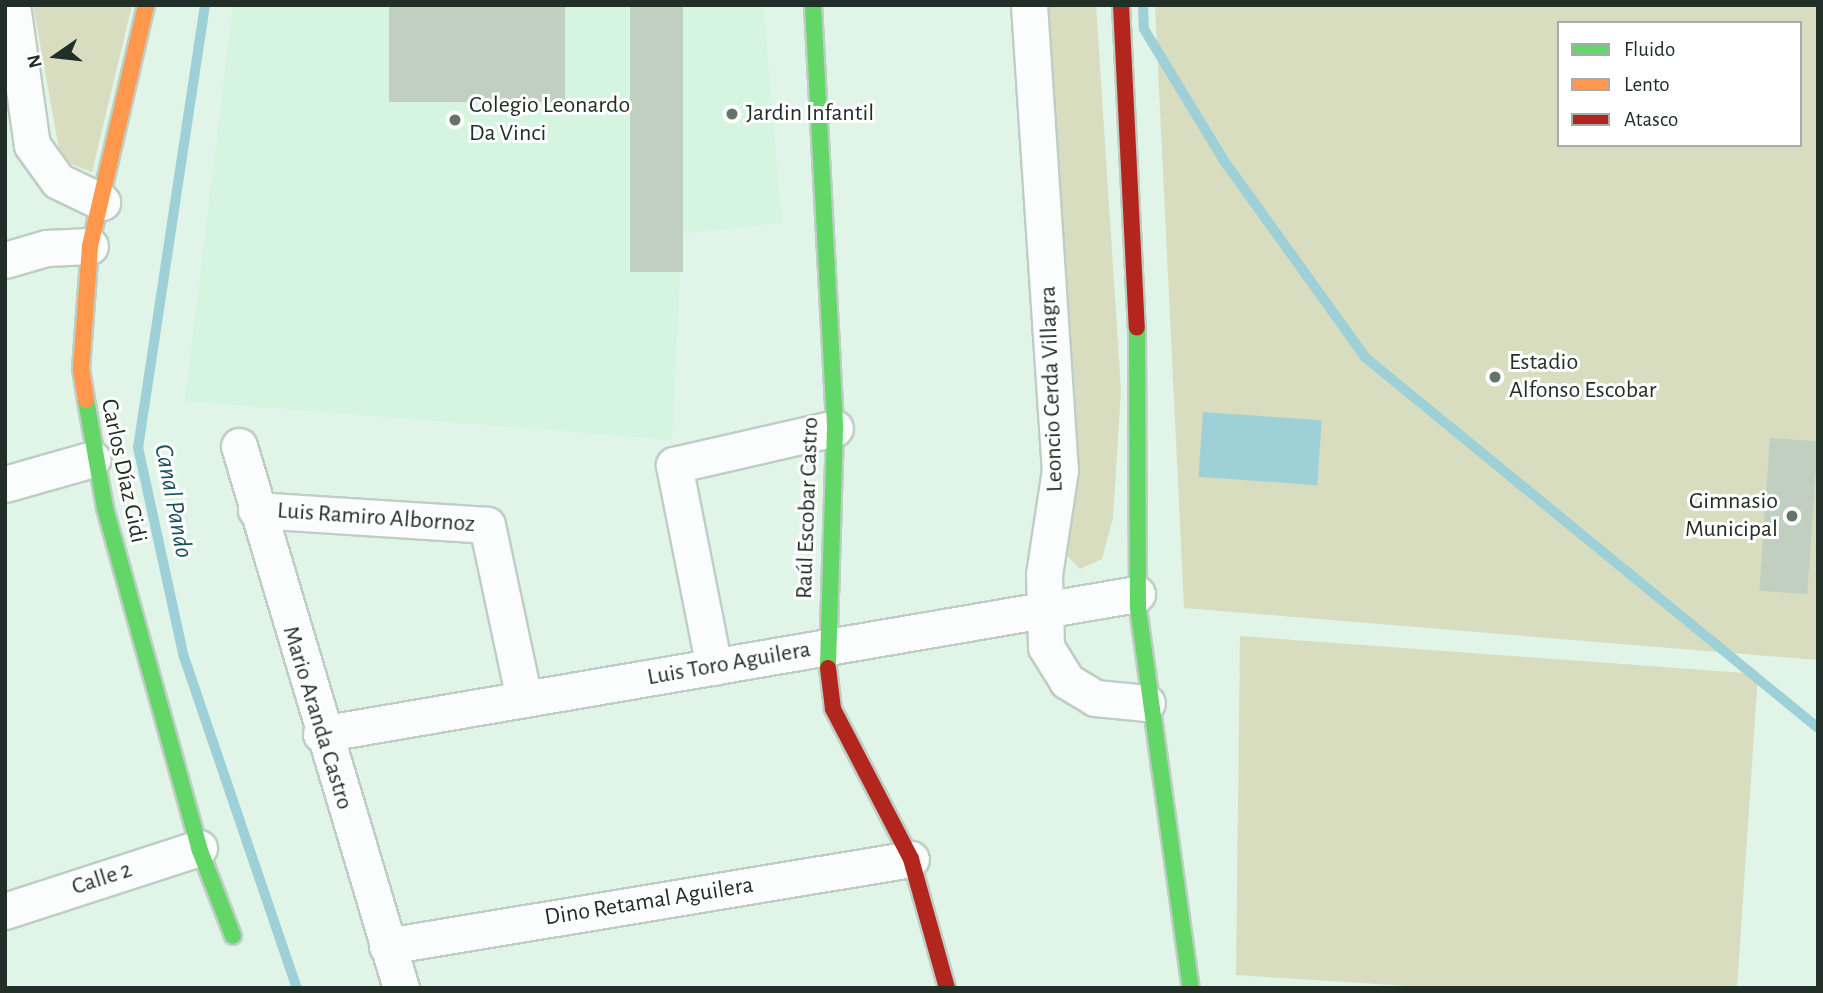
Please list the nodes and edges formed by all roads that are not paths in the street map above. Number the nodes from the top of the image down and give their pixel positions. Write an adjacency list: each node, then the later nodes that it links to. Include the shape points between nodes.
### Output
1 (12, 5): 6 (street, via 32,145 58,181)
2 (146, 5): 6 (street, Carlos Díaz Gidi)
3 (813, 5): 9 (street, Raúl Escobar Castro)
4 (1029, 5): 15 (street, Leoncio Cerda Villagra, via 1060,470)
5 (1121, 5): 14 (street, via 1142,430)
6 (102, 202): 7 (street, Carlos Díaz Gidi)
7 (90, 246): 8 (street, via 46,248); 11 (street, Carlos Díaz Gidi, via 80,328)
8 (5, 260)
9 (835, 428): 16 (street, Raúl Escobar Castro); 17 (street, via 674,465)
10 (239, 446): 13 (street, Mario Aranda Castro)
11 (93, 459): 12 (street); 21 (street, Carlos Díaz Gidi)
12 (5, 484)
13 (256, 510): 18 (street, Luis Ramiro Albornoz, via 487,525); 20 (street, Mario Aranda Castro)
14 (1137, 594): 15 (street, Luis Toro Aguilera); 19 (street)
15 (1041, 611): 16 (street, Luis Toro Aguilera); 19 (street, Leoncio Cerda Villagra, via 1046,647 1068,681 1094,698)
16 (826, 648): 17 (street, Luis Toro Aguilera); 22 (street, Raúl Escobar Castro, via 843,736)
17 (714, 667): 18 (street, Luis Toro Aguilera)
18 (524, 699): 20 (street, Luis Toro Aguilera)
19 (1147, 703): 28 (street)
20 (321, 734): 25 (street, Mario Aranda Castro)
21 (200, 848): 23 (street, Calle 2); 24 (street, Carlos Díaz Gidi)
22 (911, 859): 25 (street, Dino Retamal Aguilera); 27 (street, Raúl Escobar Castro)
23 (5, 911)
24 (233, 936)
25 (387, 946): 26 (street, Mario Aranda Castro)
26 (401, 988)
27 (947, 988)
28 (1191, 988)

